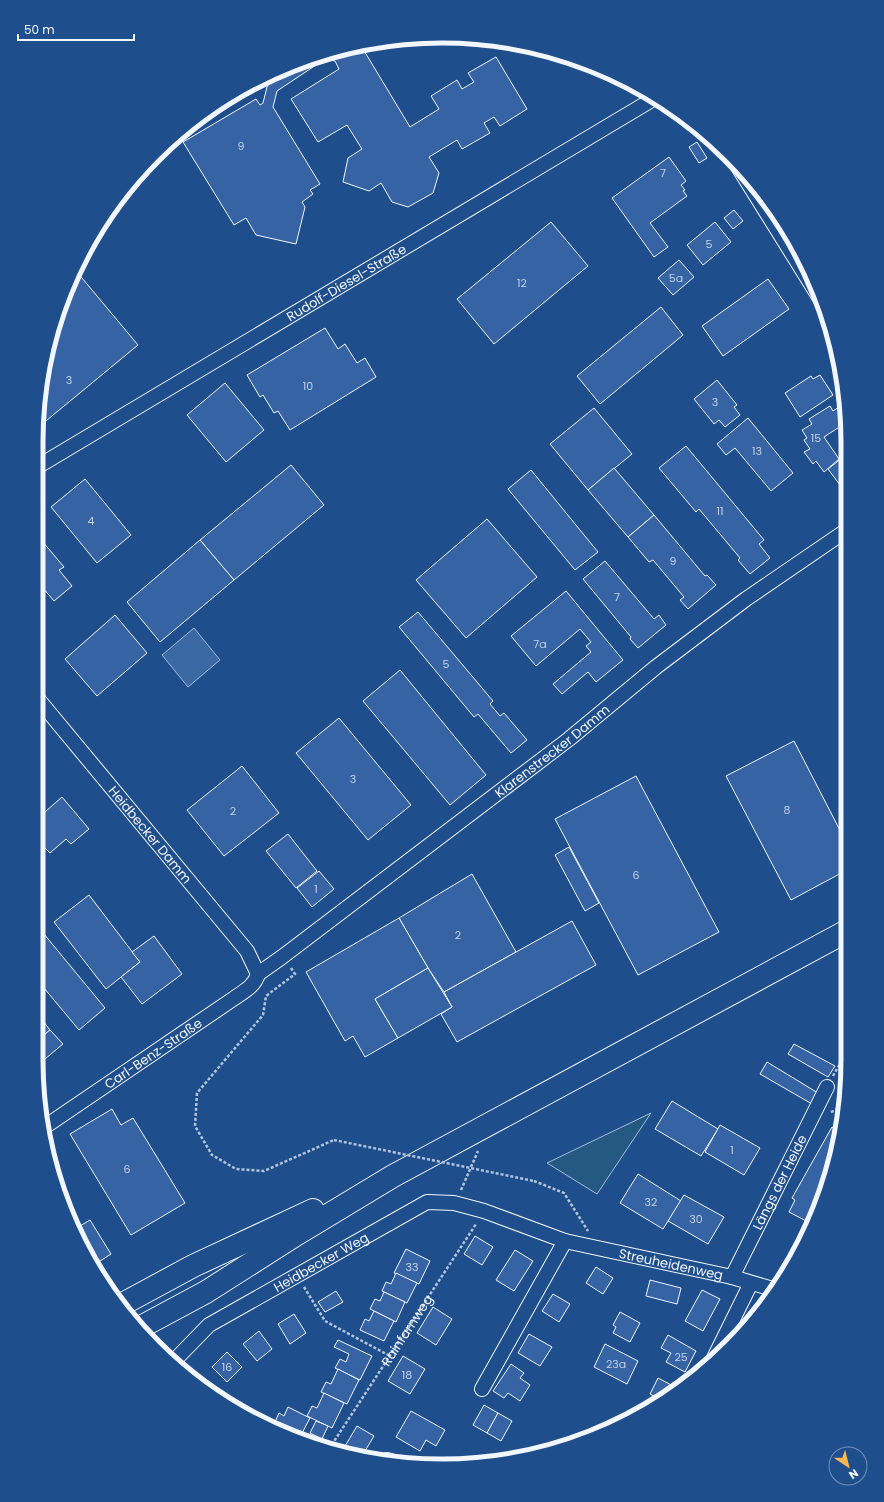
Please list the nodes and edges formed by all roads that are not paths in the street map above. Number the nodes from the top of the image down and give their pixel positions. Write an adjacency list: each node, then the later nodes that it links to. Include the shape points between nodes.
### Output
1 (650, 101): 4 (street, Rudolf-Diesel-Straße)
2 (755, 195): 3 (street)
3 (801, 267)
4 (43, 463)
5 (841, 534): 8 (street, Klarenstrecker Damm, via 746,599 656,667 569,739)
6 (43, 705): 8 (street, Heidbecker Damm, via 247,951)
7 (841, 934): 11 (main road)
8 (258, 974): 10 (street, Carl-Benz-Straße, via 253,984 234,999)
9 (827, 1087): 14 (street, Längs der Heide)
10 (48, 1124)
11 (393, 1176): 17 (main road, via 192,1266); 18 (main road, via 206,1292)
12 (484, 1212): 13 (street, Streuheidenweg); 20 (street, Heidbecker Weg, via 454,1203 427,1202 209,1325)
13 (565, 1241): 14 (street, Streuheidenweg); 21 (street)
14 (732, 1277): 15 (street, Streuheidenweg)
15 (751, 1283): 16 (street, Streuheidenweg); 19 (street)
16 (770, 1288)
17 (125, 1303)
18 (144, 1325)
19 (720, 1346)
20 (177, 1358)
21 (482, 1389)

